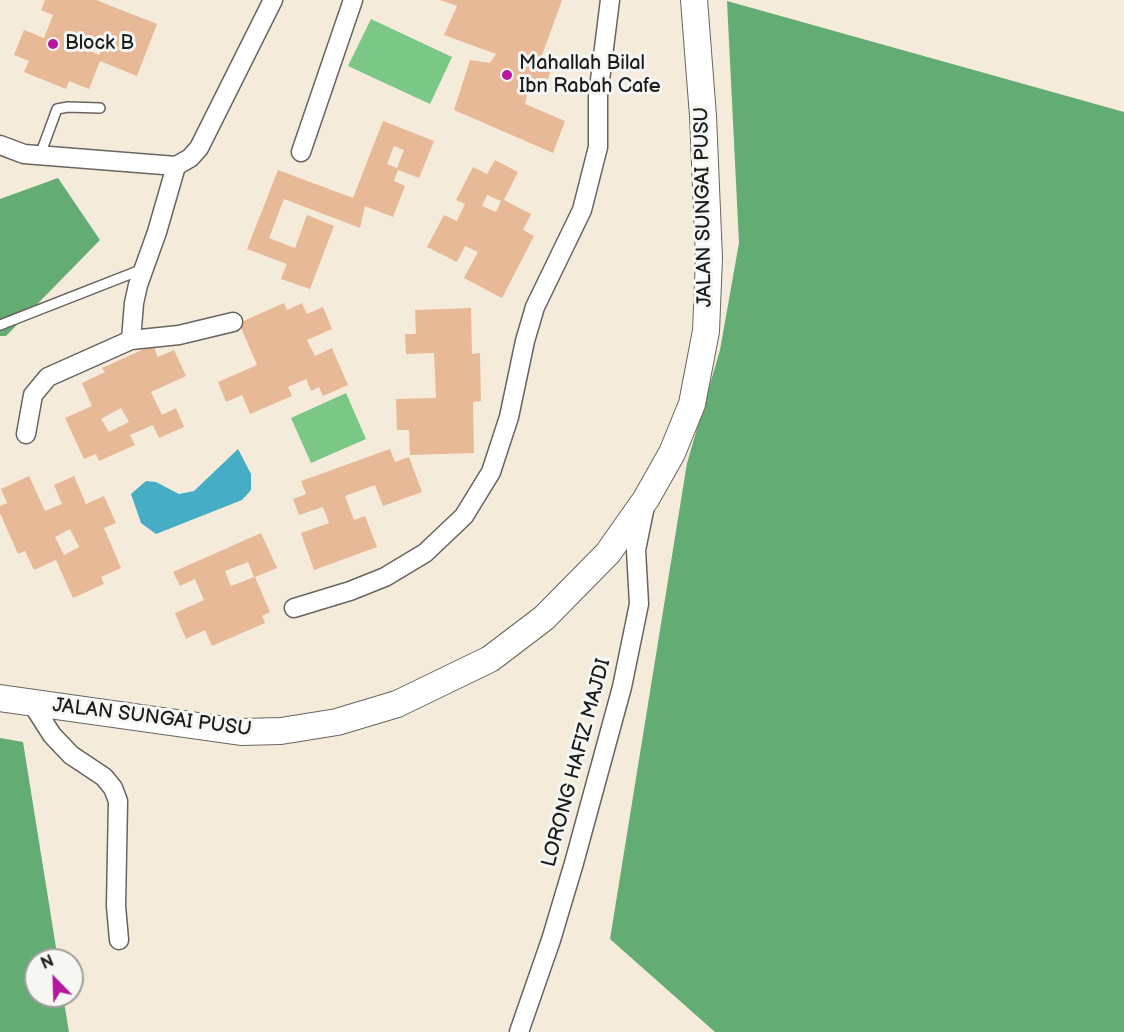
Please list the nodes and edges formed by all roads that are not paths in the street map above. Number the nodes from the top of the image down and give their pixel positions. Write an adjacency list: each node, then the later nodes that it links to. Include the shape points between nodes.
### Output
1 (273, 0): 9 (street, via 199,148)
2 (353, 0): 7 (street)
3 (610, 0): 16 (street, via 598,96 598,147 582,210 535,307 509,417 490,472 464,516 425,553 385,577)
4 (694, 0): 15 (main road, JALAN SUNGAI PUSU, via 709,258 706,331 693,404)
5 (100, 108): 8 (lane, via 57,109)
6 (0, 145): 8 (street)
7 (301, 152)
8 (40, 155): 9 (street)
9 (176, 166): 10 (street)
10 (143, 269): 12 (lane); 13 (street)
11 (233, 322): 13 (street, via 179,336)
12 (0, 325)
13 (130, 340): 14 (street, via 48,377 33,395)
14 (26, 434)
15 (646, 499): 18 (main road, JALAN SUNGAI PUSU, via 608,553 544,618 490,659 397,704 337,722 281,731 241,732); 20 (street, LORONG HAFIZ MAJDI, via 636,550 639,604 622,687 574,863)
16 (294, 608)
17 (0, 698): 18 (main road, JALAN SUNGAI PUSU)
18 (31, 702): 19 (street, via 52,735 71,755 114,788 118,801)
19 (119, 940)
20 (519, 1032)

